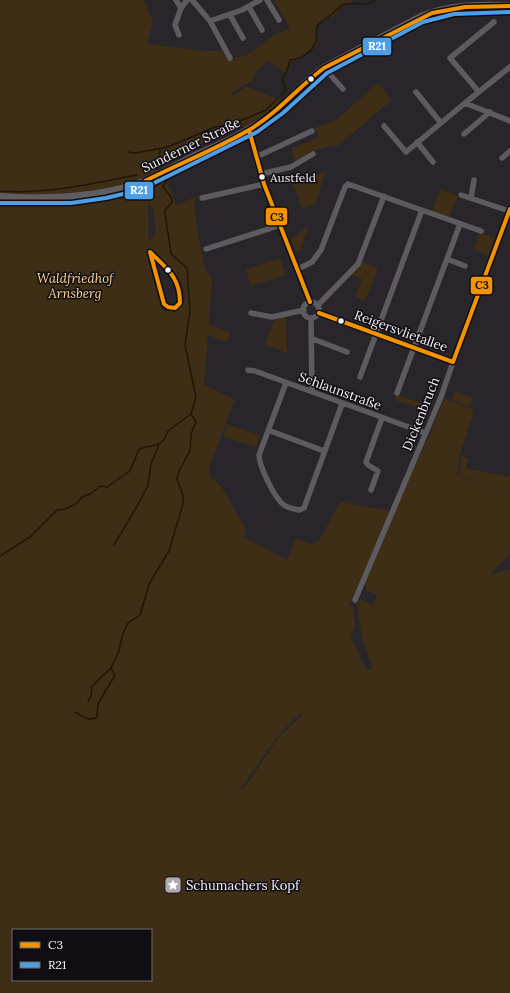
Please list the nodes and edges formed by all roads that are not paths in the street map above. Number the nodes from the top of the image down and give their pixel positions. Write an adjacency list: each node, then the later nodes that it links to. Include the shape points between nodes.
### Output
1 (176, 0): 8 (street)
2 (187, 0): 8 (street)
3 (192, 0): 11 (street)
4 (260, 0): 7 (street)
5 (267, 0): 10 (street)
6 (510, 6): 18 (main road, Sunderner Straße, via 451,8 432,12)
7 (249, 7): 9 (street); 13 (street)
8 (181, 8): 14 (street, via 175,26)
9 (230, 15): 11 (street); 15 (street)
10 (279, 20)
11 (210, 21): 16 (street)
12 (494, 22): 21 (street, via 450,58)
13 (262, 30)
14 (179, 35)
15 (243, 38)
16 (230, 58)
17 (510, 66): 21 (street)
18 (324, 68): 19 (street); 27 (main road, Sunderner Straße, via 308,80 282,107)
19 (343, 88)
20 (416, 92): 25 (street)
21 (479, 92): 22 (street)
22 (465, 103): 23 (street); 25 (street)
23 (490, 112): 24 (street); 29 (street)
24 (510, 121)
25 (441, 123): 30 (street)
26 (384, 126): 30 (street, via 406,152)
27 (249, 130): 33 (street); 41 (main road, Sunderner Straße, via 132,186 78,196)
28 (312, 131): 33 (street)
29 (464, 134)
30 (417, 142): 35 (street)
31 (510, 151): 34 (street)
32 (313, 154): 36 (street, via 291,167)
33 (256, 156): 36 (street)
34 (502, 158)
35 (433, 162)
36 (261, 174): 38 (street)
37 (474, 180): 43 (street)
38 (264, 184): 42 (street); 47 (street)
39 (461, 194): 43 (street, Dickenbruch)
40 (384, 196): 44 (street); 52 (street, via 353,184 346,185 321,250 312,262); 54 (street, via 358,264)
41 (0, 197)
42 (202, 198)
43 (471, 198): 45 (street, Dickenbruch)
44 (422, 210): 46 (street); 59 (street)
45 (510, 210): 63 (street, Dickenbruch)
46 (460, 224): 48 (street); 50 (street)
47 (281, 225): 49 (street); 52 (street)
48 (481, 231)
49 (206, 249)
50 (447, 259): 51 (street); 61 (street)
51 (465, 266)
52 (298, 269): 53 (street)
53 (310, 302): 54 (street); 55 (street, via 305,305)
54 (318, 305): 56 (street)
55 (304, 310): 57 (street, via 272,317); 58 (street)
56 (319, 313): 58 (street); 59 (street, Reigersvlietallee)
57 (251, 314)
58 (311, 318): 60 (street)
59 (376, 334): 61 (street, Reigersvlietallee); 65 (street)
60 (312, 339): 62 (street); 67 (street)
61 (414, 348): 63 (street, Reigersvlietallee); 68 (street)
62 (348, 352)
63 (453, 362): 72 (street, Dickenbruch)
64 (248, 370): 66 (street, Schlaunstraße)
65 (360, 377)
66 (286, 383): 67 (street, Schlaunstraße); 71 (street)
67 (312, 391): 69 (street, Schlaunstraße)
68 (397, 393)
69 (342, 404): 70 (street, Schlaunstraße); 73 (street)
70 (382, 418): 72 (street, Schlaunstraße); 74 (street, via 366,462 378,471)
71 (268, 430): 73 (street); 73 (street, via 259,462 278,499 286,506 299,510 304,508)
72 (425, 434): 75 (street, Dickenbruch)
73 (324, 451)
74 (370, 490)
75 (355, 600)

